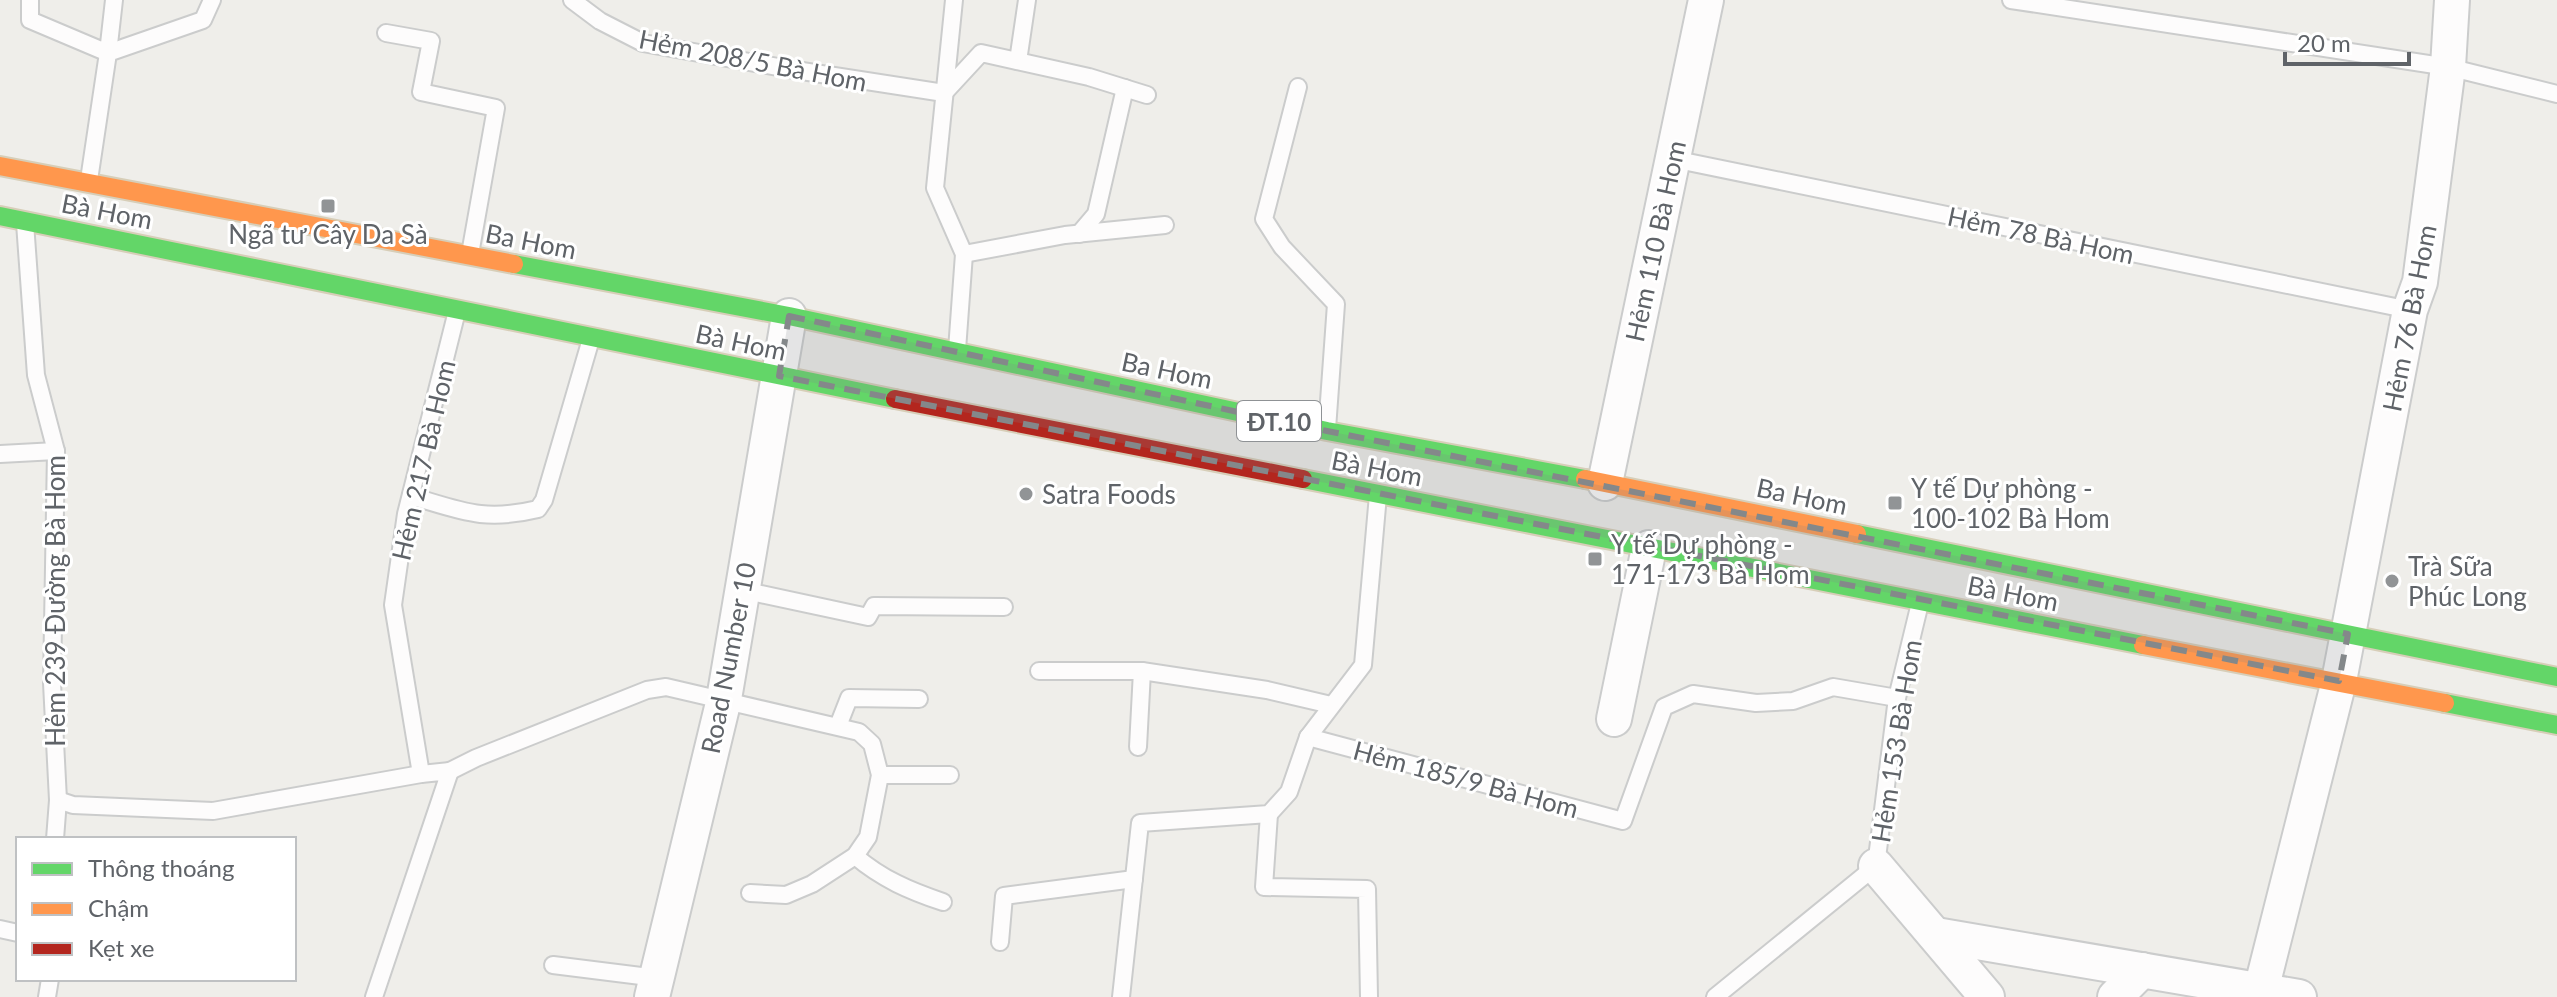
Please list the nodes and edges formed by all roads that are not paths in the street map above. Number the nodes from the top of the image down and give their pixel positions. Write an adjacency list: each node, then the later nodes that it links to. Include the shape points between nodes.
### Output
1 (30, 0): 11 (lane, via 30,20)
2 (114, 0): 11 (lane)
3 (212, 0): 11 (lane, via 203,20)
4 (572, 0): 16 (lane, Hẻm 208/5 Bà Hom, via 643,43)
5 (954, 0): 16 (lane)
6 (1027, 0): 12 (lane)
7 (1706, 0): 19 (street, Hẻm 110 Bà Hom)
8 (2011, 0): 13 (lane)
9 (2452, 0): 13 (street, Hẻm 76 Bà Hom)
10 (386, 33): 27 (lane, via 431,41 421,92 496,108)
11 (108, 53): 21 (lane)
12 (1018, 61): 15 (lane); 16 (lane, via 981,53)
13 (2448, 67): 17 (lane); 29 (street, Hẻm 76 Bà Hom, via 2420,282)
14 (1298, 87): 34 (lane, via 1264,219 1282,247 1336,304)
15 (1125, 88): 18 (lane); 25 (lane, via 1096,214)
16 (944, 93): 26 (lane, via 935,188)
17 (2557, 94)
18 (1147, 95)
19 (1673, 159): 29 (lane, Hẻm 78 Bà Hom); 37 (street, Hẻm 110 Bà Hom)
20 (0, 166): 21 (main road, Ba Hom / ĐT.10)
21 (89, 184): 27 (main road, Ba Hom / ĐT.10)
22 (0, 216): 23 (main road, Bà Hom / ĐT.10)
23 (25, 221): 28 (main road, Bà Hom / ĐT.10); 35 (lane, Hẻm 239 Đường Bà Hom, via 36,375)
24 (1165, 225): 25 (lane)
25 (1079, 234): 26 (lane)
26 (964, 254): 32 (lane)
27 (470, 255): 30 (main road, Ba Hom / ĐT.10)
28 (458, 309): 31 (main road, Bà Hom / ĐT.10); 39 (lane, Hẻm 217 Bà Hom)
29 (2410, 310): 44 (street, Hẻm 76 Bà Hom)
30 (789, 316): 32 (main road, Ba Hom / ĐT.10); 33 (street, Road Number 10)
31 (591, 338): 33 (main road, Bà Hom / ĐT.10); 39 (lane, via 538,509 475,515)
32 (956, 352): 34 (main road, Ba Hom / ĐT.10)
33 (779, 376): 38 (main road, Bà Hom / ĐT.10); 41 (street, Road Number 10)
34 (1327, 431): 37 (main road, Ba Hom / ĐT.10)
35 (56, 451): 36 (lane); 62 (lane, Hẻm 239 Đường Bà Hom, via 52,683)
36 (0, 454)
37 (1605, 483): 44 (main road, Ba Hom / ĐT.10)
38 (1378, 495): 40 (main road, Bà Hom / ĐT.10); 52 (lane, via 1363,665)
39 (411, 496): 59 (lane, Hẻm 217 Bà Hom, via 393,605)
40 (1649, 548): 42 (main road, Bà Hom / ĐT.10); 53 (street)
41 (742, 590): 43 (lane, via 868,617 874,606); 50 (street, Road Number 10)
42 (1921, 600): 48 (main road, Bà Hom / ĐT.10); 49 (lane, Hẻm 153 Bà Hom)
43 (1004, 607)
44 (2348, 634): 47 (main road, Ba Hom / ĐT.10); 48 (street, Hẻm 76 Bà Hom)
45 (1039, 671): 46 (lane)
46 (1142, 671): 52 (lane); 57 (lane)
47 (2557, 677)
48 (2339, 681): 54 (main road, Bà Hom / ĐT.10); 75 (street, Hẻm 76 Bà Hom)
49 (1897, 698): 56 (lane, Hẻm 185/9 Bà Hom, via 1833,687 1793,701 1756,703 1693,694 1664,707 1623,821); 66 (lane, Hẻm 153 Bà Hom)
50 (724, 699): 55 (lane); 58 (lane, via 666,687 647,690); 74 (street, Road Number 10)
51 (919, 699): 55 (lane, via 849,698)
52 (1331, 705): 56 (lane)
53 (1614, 719)
54 (2557, 725)
55 (838, 726): 60 (lane, via 859,732 872,744)
56 (1308, 737): 63 (lane, via 1289,792)
57 (1138, 747)
58 (450, 771): 59 (lane); 76 (lane)
59 (421, 774): 62 (lane, via 213,811)
60 (880, 775): 61 (lane); 65 (lane, via 868,837)
61 (950, 775)
62 (58, 800): 64 (lane, Hẻm 239 Đường Bà Hom)
63 (1269, 814): 67 (lane, via 1140,823); 78 (lane, via 1264,887 1367,889)
64 (55, 837)
65 (855, 856): 68 (lane, via 786,895); 69 (lane, via 893,883)
66 (1876, 866): 70 (street); 79 (lane, Hẻm 153 Bà Hom)
67 (1134, 879): 71 (lane, via 1004,896); 77 (lane)
68 (750, 893)
69 (943, 902)
70 (1936, 935): 73 (street); 80 (street)
71 (1000, 942)
72 (553, 965): 74 (lane)
73 (2142, 970): 75 (street); 81 (street)
74 (655, 988)
75 (2261, 993): 82 (street)
76 (374, 997)
77 (1121, 997)
78 (1369, 997)
79 (1715, 997)
80 (1987, 997)
81 (2115, 997)
82 (2299, 997)

